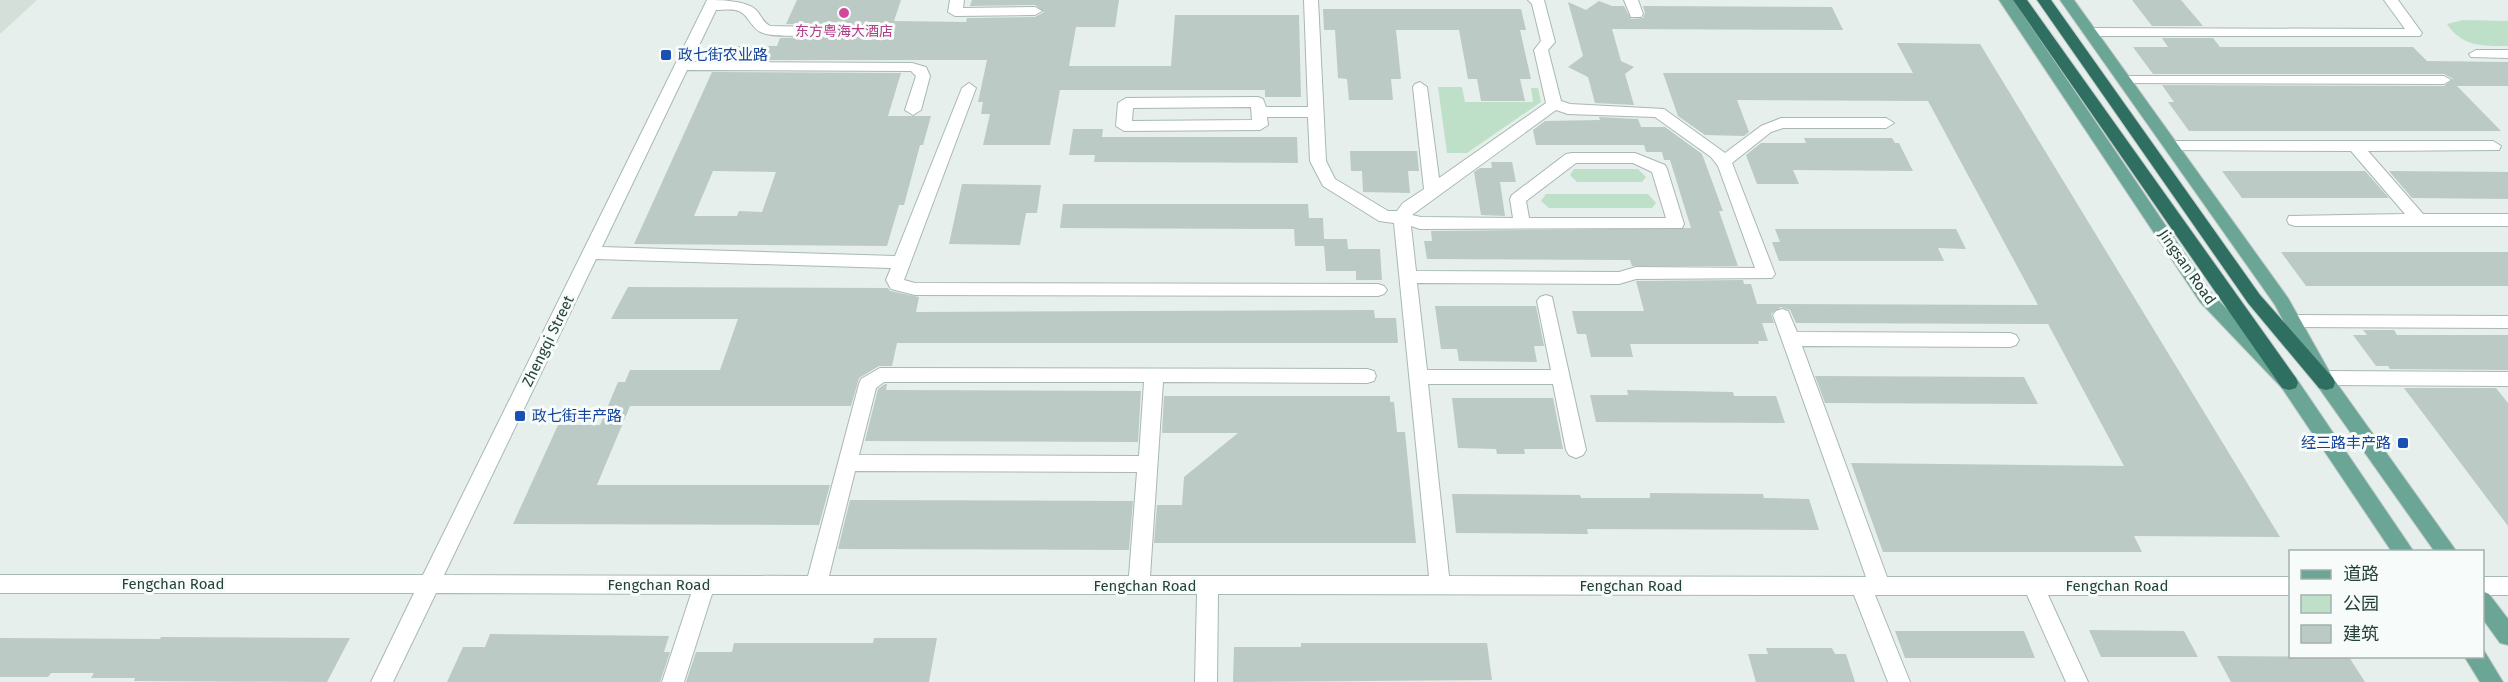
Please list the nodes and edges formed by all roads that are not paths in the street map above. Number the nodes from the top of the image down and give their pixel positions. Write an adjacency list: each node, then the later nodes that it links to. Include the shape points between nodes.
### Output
1 (957, 0): 11 (street, via 954,12)
2 (1311, 0): 25 (street)
3 (1535, 0): 22 (street, via 1548,42 1541,51)
4 (1631, 0): 12 (street)
5 (2006, 0): 53 (main road, Jingsan Road, via 2206,298)
6 (2020, 0): 53 (highway)
7 (2044, 0): 52 (highway, via 2254,299)
8 (2067, 0): 14 (main road)
9 (2391, 0): 14 (street, via 2415,33)
10 (713, 3): 13 (street, via 739,6 751,12 758,25 767,30); 17 (street, Zhengqi Street)
11 (1035, 11)
12 (1636, 14)
13 (816, 31)
14 (2089, 32): 18 (main road)
15 (2476, 54): 16 (street)
16 (2508, 54)
17 (682, 66): 23 (street, via 912,67 921,70 922,76); 37 (street, Zhengqi Street)
18 (2124, 80): 19 (street); 27 (main road)
19 (2444, 80)
20 (1420, 87): 31 (street)
21 (969, 88): 38 (street)
22 (1554, 104): 30 (street, via 1568,109 1659,111 1717,153); 31 (street)
23 (913, 110)
24 (1259, 112): 24 (street, via 1258,102 1126,103 1124,126 1260,125); 25 (street)
25 (1316, 112): 32 (street, via 1318,161 1329,182 1385,217)
26 (1886, 123): 30 (street, via 1781,123 1766,129)
27 (2172, 146): 28 (street); 43 (main road)
28 (2355, 146): 29 (street); 34 (street)
29 (2493, 146)
30 (1723, 162): 39 (street, via 1766,274)
31 (1432, 191): 32 (street)
32 (1402, 217): 36 (street, via 1420,223); 39 (street)
33 (2295, 220): 34 (street)
34 (2419, 220): 35 (street)
35 (2508, 220)
36 (1522, 224): 36 (street, via 1652,224 1676,224 1659,169 1635,158 1572,158 1518,199)
37 (591, 253): 38 (street); 60 (street, Zhengqi Street)
38 (901, 262): 40 (street, via 897,285 915,290)
39 (1408, 277): 49 (street)
40 (1378, 290)
41 (1546, 301): 50 (street)
42 (1782, 315): 45 (street)
43 (2293, 321): 44 (street); 52 (main road)
44 (2508, 322)
45 (1791, 339): 46 (street); 66 (street)
46 (2010, 340)
47 (1154, 376): 48 (street); 55 (street, via 880,375 868,384); 56 (street)
48 (1367, 376)
49 (1418, 377): 50 (street); 65 (street)
50 (1562, 377): 54 (street)
51 (2508, 379): 52 (street)
52 (2324, 380): 58 (main road)
53 (2289, 383): 57 (main road, Jingsan Road)
54 (1576, 450)
55 (848, 463): 56 (street); 62 (street)
56 (1148, 464): 63 (street)
57 (2403, 550)
58 (2446, 550)
59 (0, 584): 60 (street, Fengchan Road)
60 (429, 585): 61 (street, Fengchan Road); 74 (street, Zhengqi Street)
61 (704, 585): 62 (street, Fengchan Road); 75 (street)
62 (816, 586): 63 (street, Fengchan Road)
63 (1139, 586): 64 (street, Fengchan Road)
64 (1208, 586): 65 (street, Fengchan Road); 76 (street)
65 (1440, 586): 66 (street, Fengchan Road)
66 (1870, 586): 67 (street, Fengchan Road); 77 (street)
67 (2034, 586): 68 (street, Fengchan Road); 78 (street)
68 (2289, 586)
69 (2484, 586): 70 (street)
70 (2508, 586)
71 (2484, 603): 72 (main road)
72 (2508, 636)
73 (2476, 658): 79 (main road)
74 (382, 682)
75 (673, 682)
76 (1206, 682)
77 (1899, 682)
78 (2077, 682)
79 (2492, 682)

